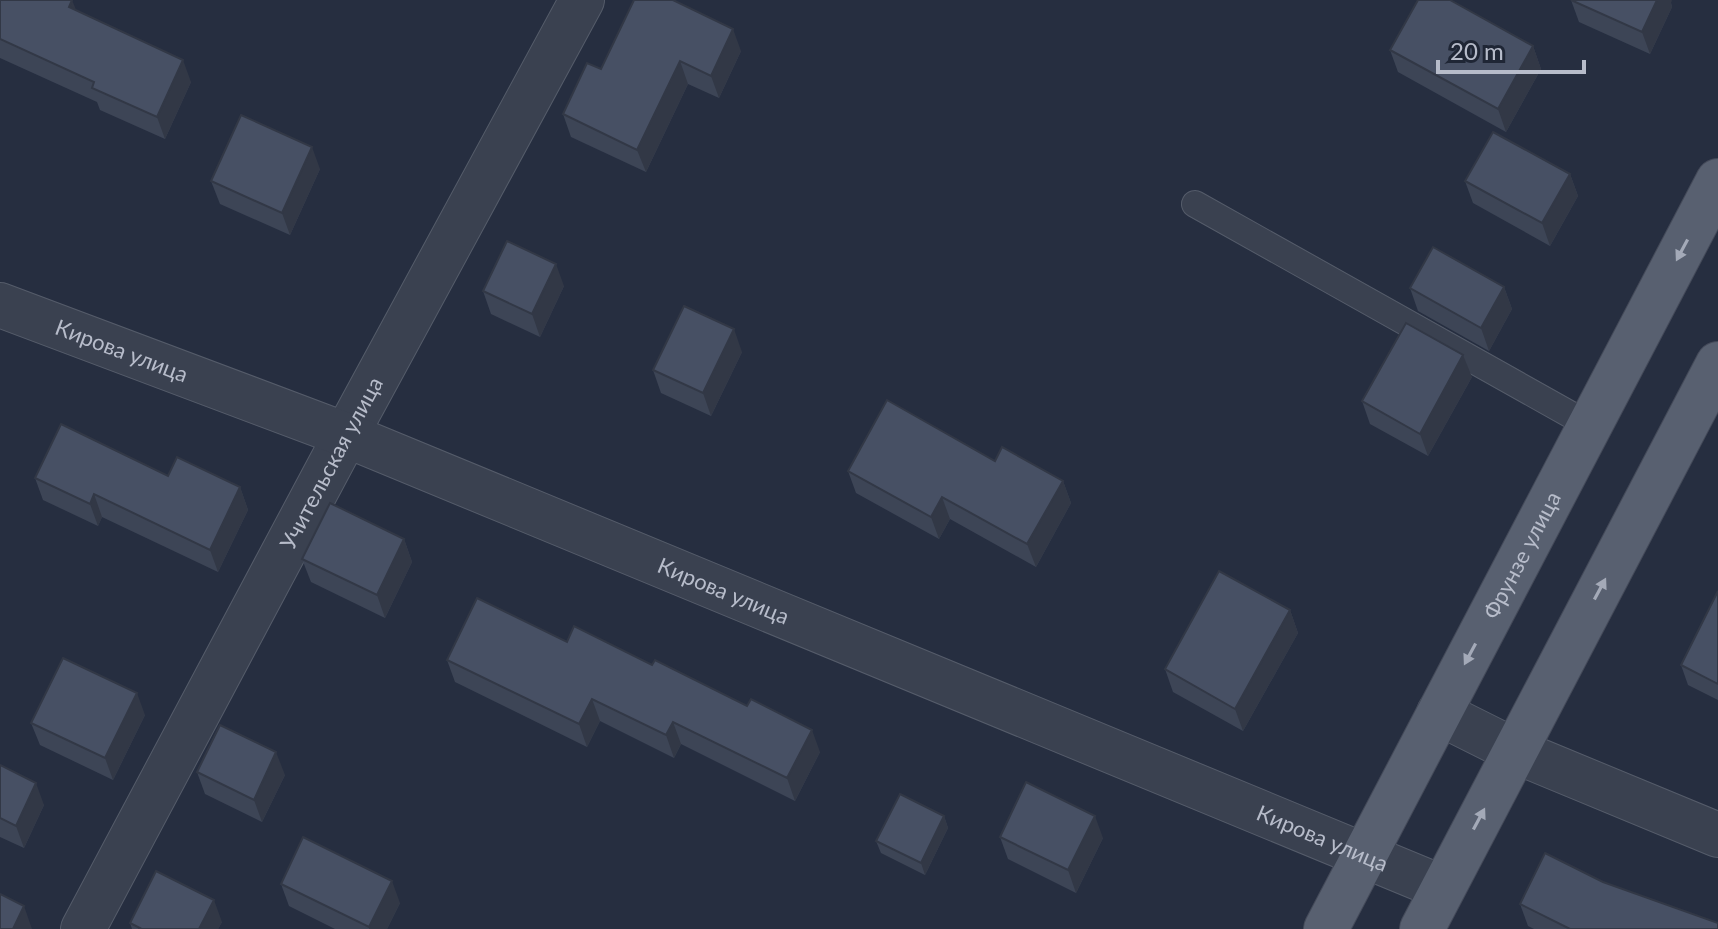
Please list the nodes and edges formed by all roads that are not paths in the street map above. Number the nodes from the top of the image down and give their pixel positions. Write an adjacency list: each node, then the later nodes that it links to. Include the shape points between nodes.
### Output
1 (582, 0): 7 (street, Учительская улица)
2 (1718, 181): 6 (main road, Фрунзе улица, one-way to 6)
3 (1195, 204): 6 (lane)
4 (0, 305): 7 (street, Кирова улица)
5 (1718, 364): 9 (main road, one-way to 5)
6 (1589, 425): 8 (main road, Фрунзе улица, one-way to 8)
7 (346, 435): 11 (street, Кирова улица); 13 (street, Учительская улица)
8 (1439, 713): 9 (street); 11 (main road, Фрунзе улица)
9 (1515, 751): 10 (street); 12 (main road, one-way to 9)
10 (1718, 835)
11 (1364, 855): 12 (street, Кирова улица); 14 (main road, Фрунзе улица)
12 (1443, 888): 15 (main road)
13 (83, 929)
14 (1326, 929)
15 (1422, 929)

